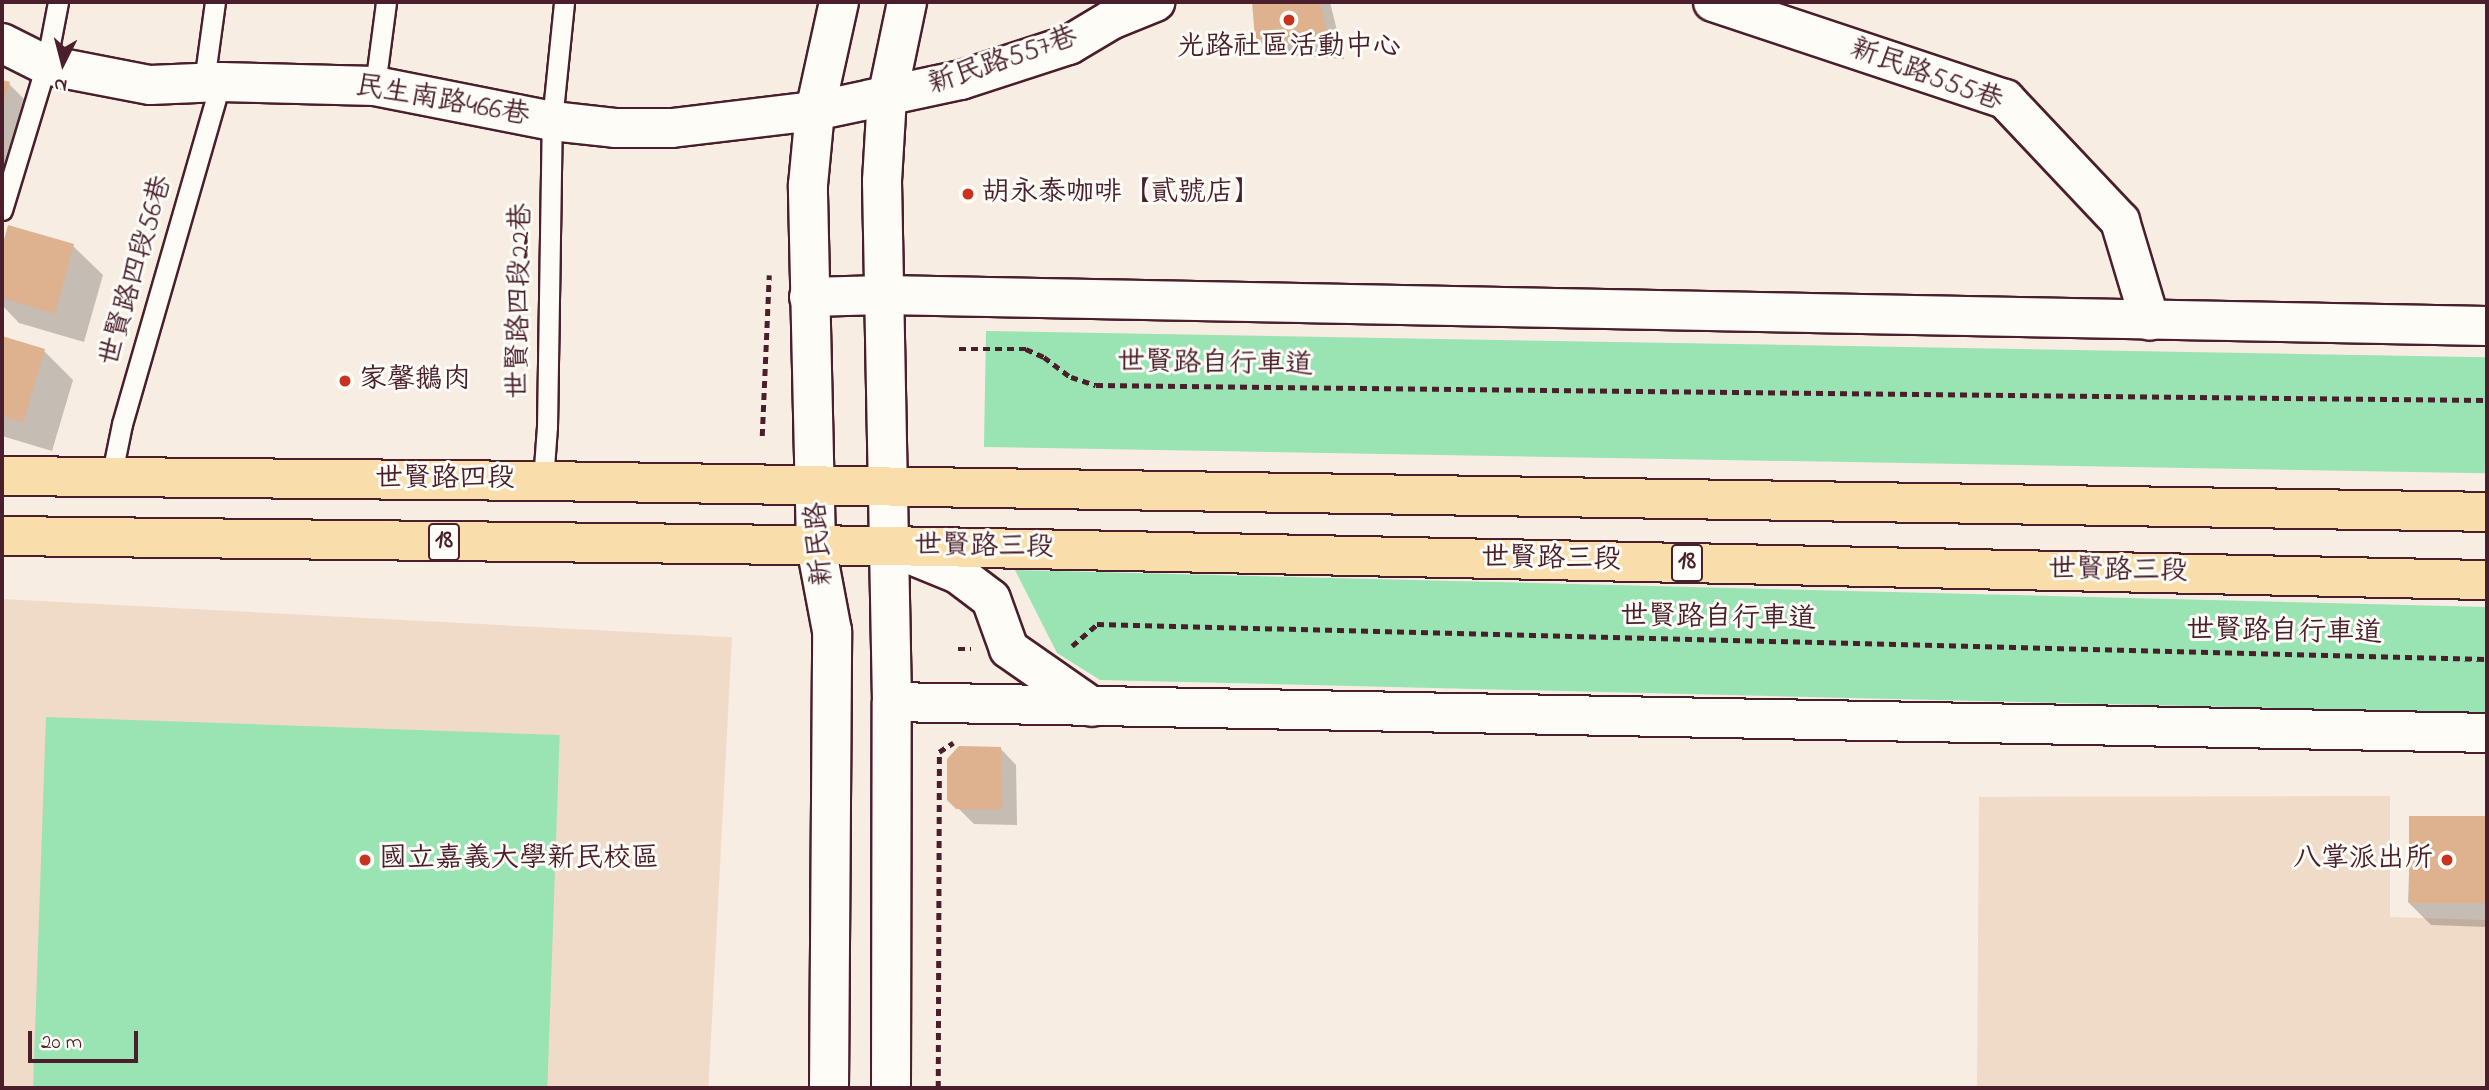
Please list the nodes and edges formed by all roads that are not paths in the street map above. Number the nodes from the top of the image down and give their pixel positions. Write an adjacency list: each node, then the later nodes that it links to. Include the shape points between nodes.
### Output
1 (58, 2): 10 (lane)
2 (215, 2): 11 (lane, 世賢路四段56巷)
3 (386, 2): 12 (lane)
4 (564, 2): 15 (lane, 世賢路四段22巷)
5 (839, 2): 14 (street, 新民路)
6 (906, 2): 13 (street)
7 (1155, 2): 13 (street, 新民路557巷, via 1111,20 1069,46)
8 (1713, 2): 19 (street, 新民路555巷, via 2005,99 2120,221)
9 (2, 43): 10 (street, 民生南路466巷)
10 (47, 65): 11 (street, 民生南路466巷, via 150,85); 16 (lane)
11 (213, 82): 12 (street, 民生南路466巷); 22 (lane, 世賢路四段56巷)
12 (375, 86): 15 (street, 民生南路466巷)
13 (887, 98): 14 (street, 民生南路466巷); 17 (street, via 882,181)
14 (815, 111): 15 (street, 民生南路466巷, via 672,128); 18 (street, 新民路, via 808,185)
15 (552, 121): 23 (lane, 世賢路四段22巷)
16 (2, 209)
17 (884, 295): 18 (street); 19 (street); 25 (street)
18 (809, 297): 24 (street, 新民路)
19 (2150, 321): 20 (street)
20 (2487, 326)
21 (2, 476): 22 (main road, 世賢路四段 / 18)
22 (111, 478): 23 (main road, 世賢路四段 / 18)
23 (543, 481): 24 (main road, 世賢路四段 / 18)
24 (816, 485): 25 (main road, 世賢路四段 / 18); 28 (street, 新民路)
25 (888, 486): 26 (main road, 18); 29 (street)
26 (2487, 512)
27 (2, 536): 28 (main road, 18)
28 (816, 546): 29 (main road, 18); 34 (street, 新民路, via 832,631)
29 (887, 546): 30 (main road, 世賢路三段 / 18); 31 (street); 32 (street, 世賢路三段, via 958,574 991,599 1009,649)
30 (2487, 580)
31 (892, 702): 32 (street); 35 (street)
32 (1092, 707): 33 (street)
33 (2487, 733)
34 (829, 1088)
35 (891, 1088)

